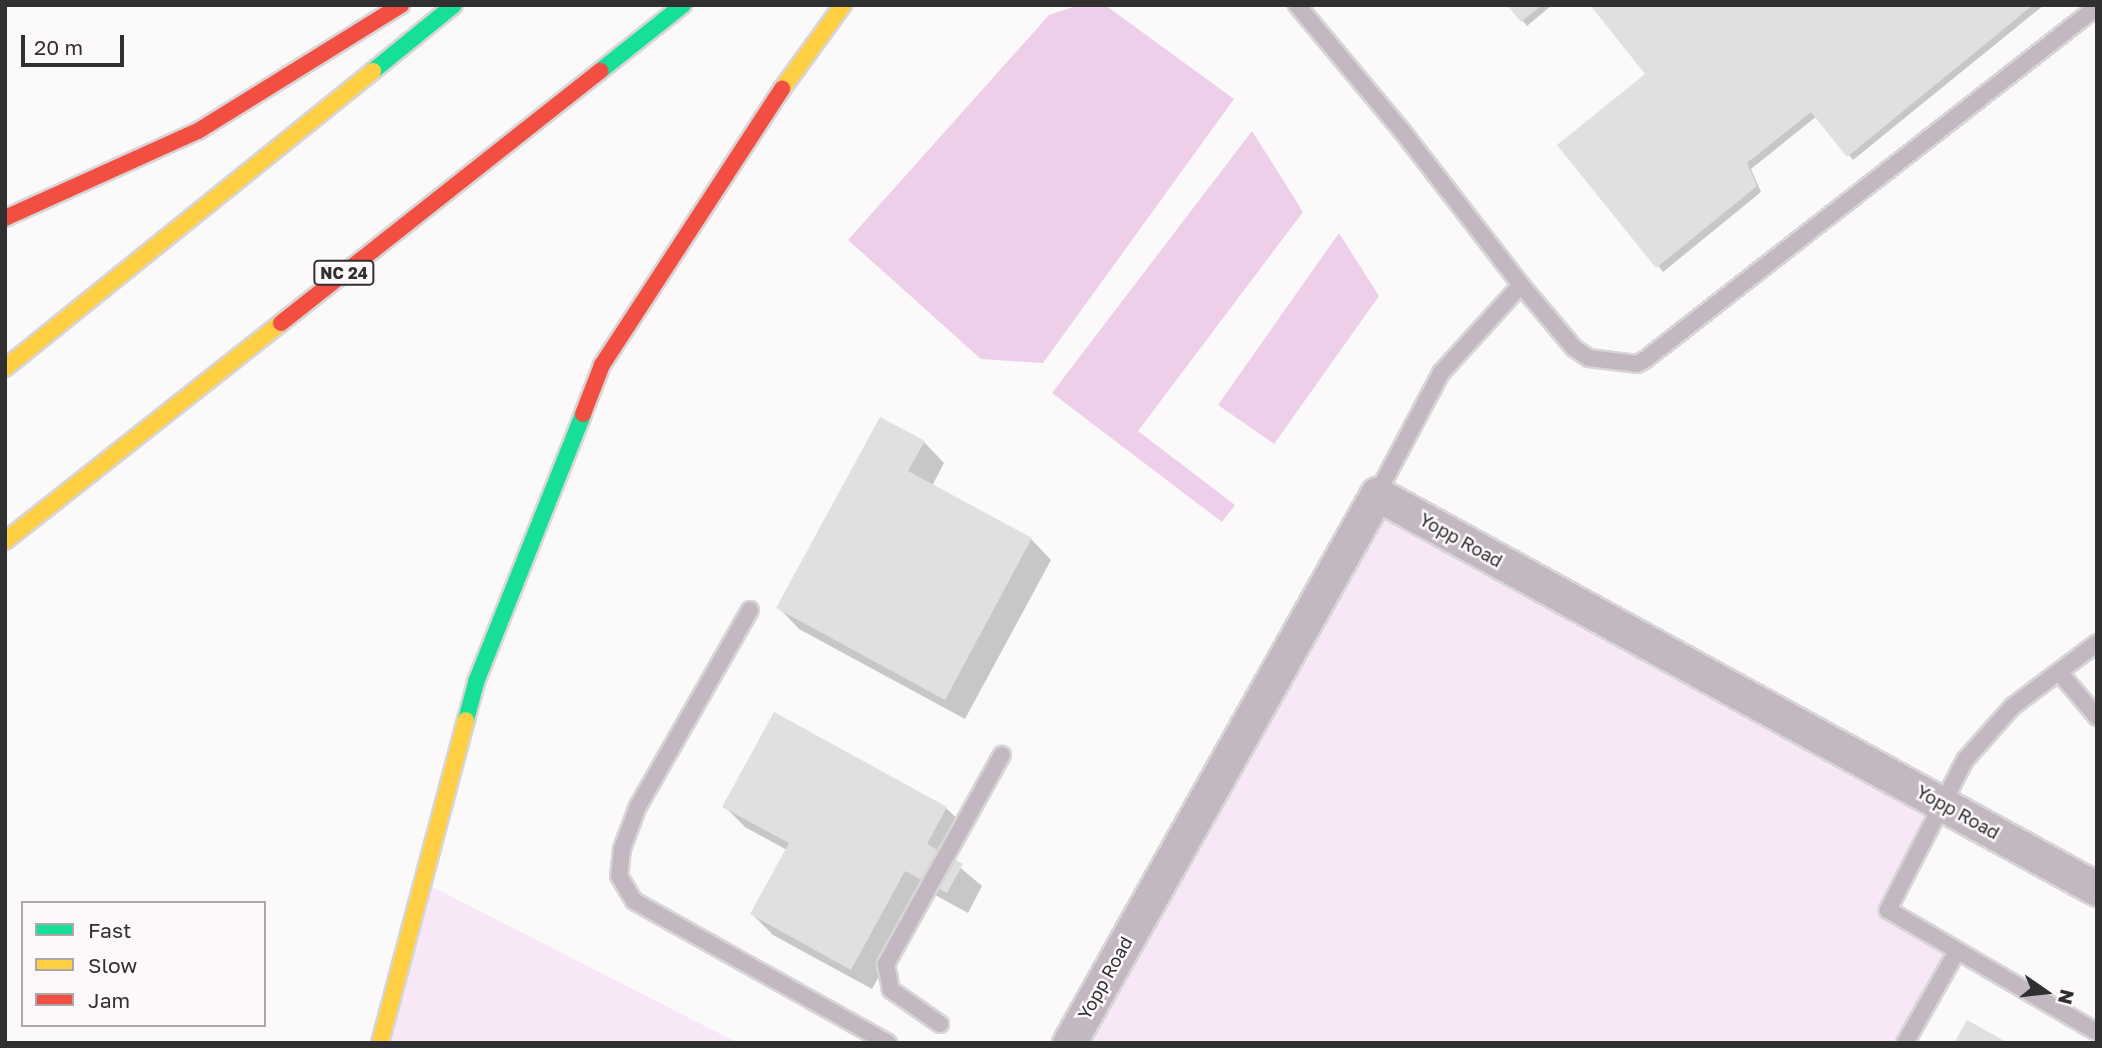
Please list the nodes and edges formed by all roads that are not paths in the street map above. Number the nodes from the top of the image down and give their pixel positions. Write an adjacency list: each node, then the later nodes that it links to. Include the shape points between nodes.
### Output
1 (401, 5): 7 (highway, via 198,131)
2 (454, 5): 9 (highway)
3 (683, 5): 11 (highway, NC 24)
4 (843, 5): 22 (highway, via 763,114 602,365 476,682)
5 (1297, 5): 8 (lane)
6 (2097, 7): 8 (lane, via 1660,352 1637,364 1589,358 1574,348)
7 (5, 218)
8 (1521, 285): 10 (lane, via 1441,373)
9 (5, 368)
10 (1377, 494): 17 (street, Yopp Road); 24 (street, Yopp Road)
11 (5, 541)
12 (750, 610): 23 (lane, via 638,806 622,849 619,876 634,901)
13 (2097, 643): 14 (lane)
14 (2059, 672): 15 (lane); 17 (lane, via 2013,706 1973,750)
15 (2097, 717)
16 (1002, 755): 20 (lane, via 886,964 891,990)
17 (1942, 804): 18 (street, Yopp Road); 19 (lane, via 1888,910)
18 (2097, 888)
19 (1957, 951): 21 (lane); 25 (lane)
20 (940, 1024)
21 (2097, 1032)
22 (380, 1043)
23 (888, 1043)
24 (1069, 1043)
25 (1905, 1043)

